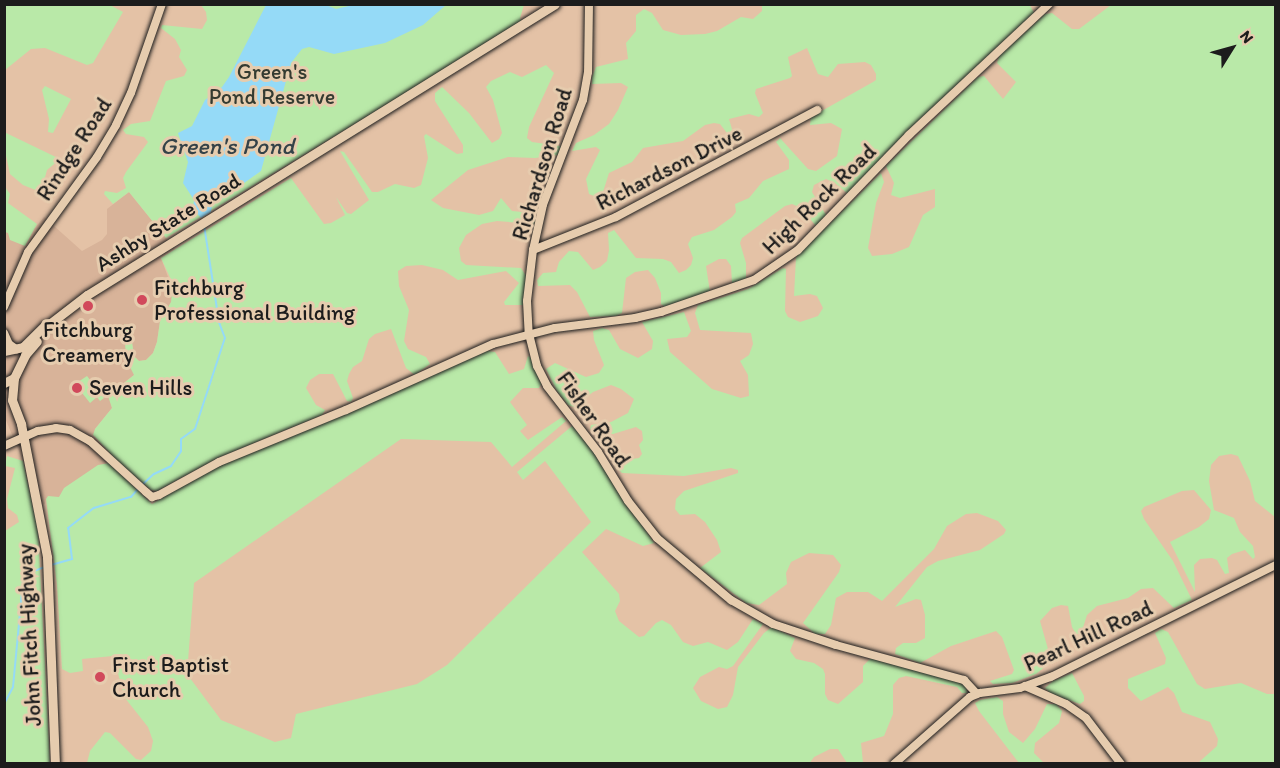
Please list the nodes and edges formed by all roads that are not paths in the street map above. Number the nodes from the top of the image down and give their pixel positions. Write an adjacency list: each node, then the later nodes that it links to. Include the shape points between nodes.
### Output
1 (162, 4): 7 (street, Rindge Road, via 116,125 28,252)
2 (555, 4): 8 (main road, Ashby State Road, via 87,295)
3 (589, 4): 6 (street, Richardson Road, via 588,72 583,100 543,205)
4 (1048, 4): 9 (street, High Rock Road, via 777,267 750,282 661,312)
5 (817, 110): 6 (street, Richardson Drive, via 616,218)
6 (533, 250): 9 (street, Richardson Road, via 527,301)
7 (4, 308)
8 (48, 325): 10 (main road, Ashby State Road, via 23,347); 11 (main road, Ashby State Road, via 49,329 27,352)
9 (529, 334): 14 (street, via 472,352 219,462 159,495 146,492 90,441 70,430 47,429); 18 (street, Fisher Road, via 547,386 641,518 676,556 714,587 772,624 963,680)
10 (9, 347): 11 (main road, John Fitch Highway)
11 (16, 374): 12 (main road); 14 (main road, John Fitch Highway, via 11,396)
12 (4, 383)
13 (4, 399): 14 (main road, John Fitch Highway)
14 (22, 436): 15 (street); 19 (main road, John Fitch Highway, via 46,557)
15 (4, 446)
16 (1275, 565): 17 (street, Pearl Hill Road, via 1076,666)
17 (1025, 686): 18 (street, Pearl Hill Road); 21 (street, via 1082,714)
18 (977, 694): 20 (street, Pearl Hill Road, via 964,701)
19 (55, 764)
20 (894, 764)
21 (1121, 764)

